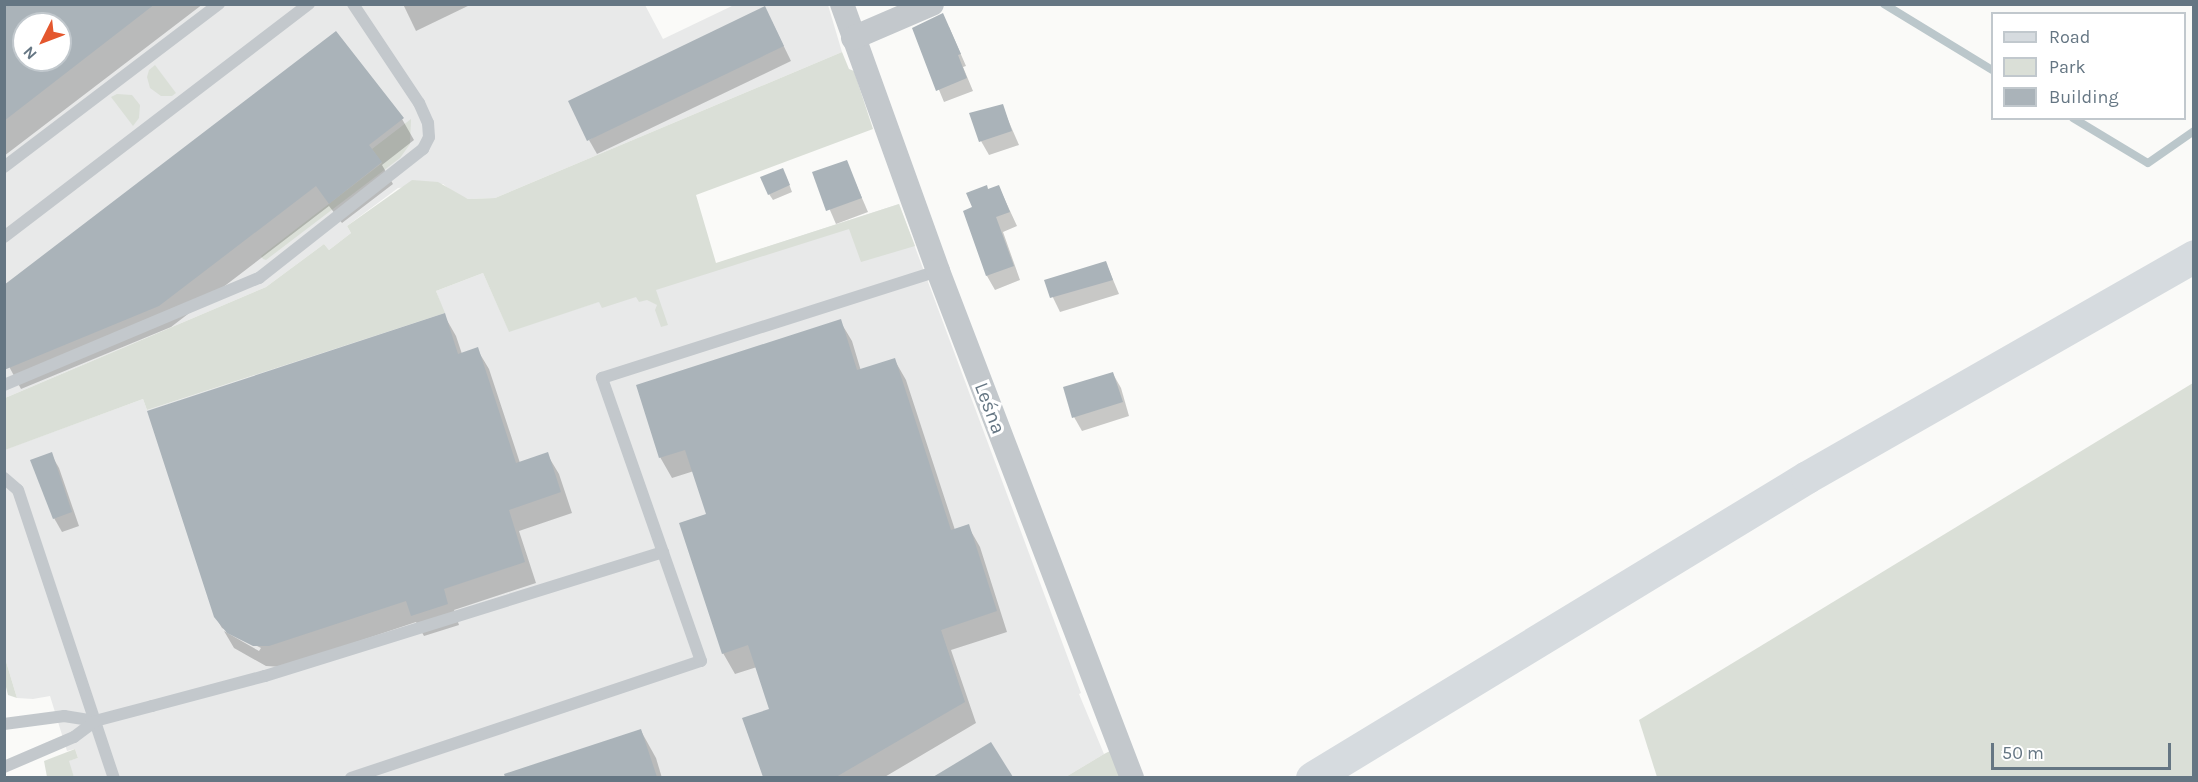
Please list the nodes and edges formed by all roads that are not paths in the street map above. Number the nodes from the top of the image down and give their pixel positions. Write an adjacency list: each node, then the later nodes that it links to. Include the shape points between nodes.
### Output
1 (219, 4): 7 (lane)
2 (309, 4): 8 (lane)
3 (353, 4): 11 (lane, via 419,103 428,123 429,137 423,150 259,278)
4 (842, 4): 6 (street, Leśna)
5 (932, 4): 6 (street)
6 (853, 38): 10 (street, Leśna)
7 (4, 167)
8 (4, 237)
9 (2193, 256): 20 (main road, via 1807,477)
10 (938, 271): 13 (lane, via 602,378); 19 (street, Leśna)
11 (4, 385)
12 (4, 478): 14 (lane, via 18,490)
13 (663, 552): 14 (lane, via 264,676); 18 (lane, via 701,661)
14 (95, 721): 15 (lane, via 64,716); 16 (lane, via 74,738); 17 (lane)
15 (4, 724)
16 (4, 767)
17 (114, 777)
18 (351, 777)
19 (1132, 777)
20 (1312, 777)

